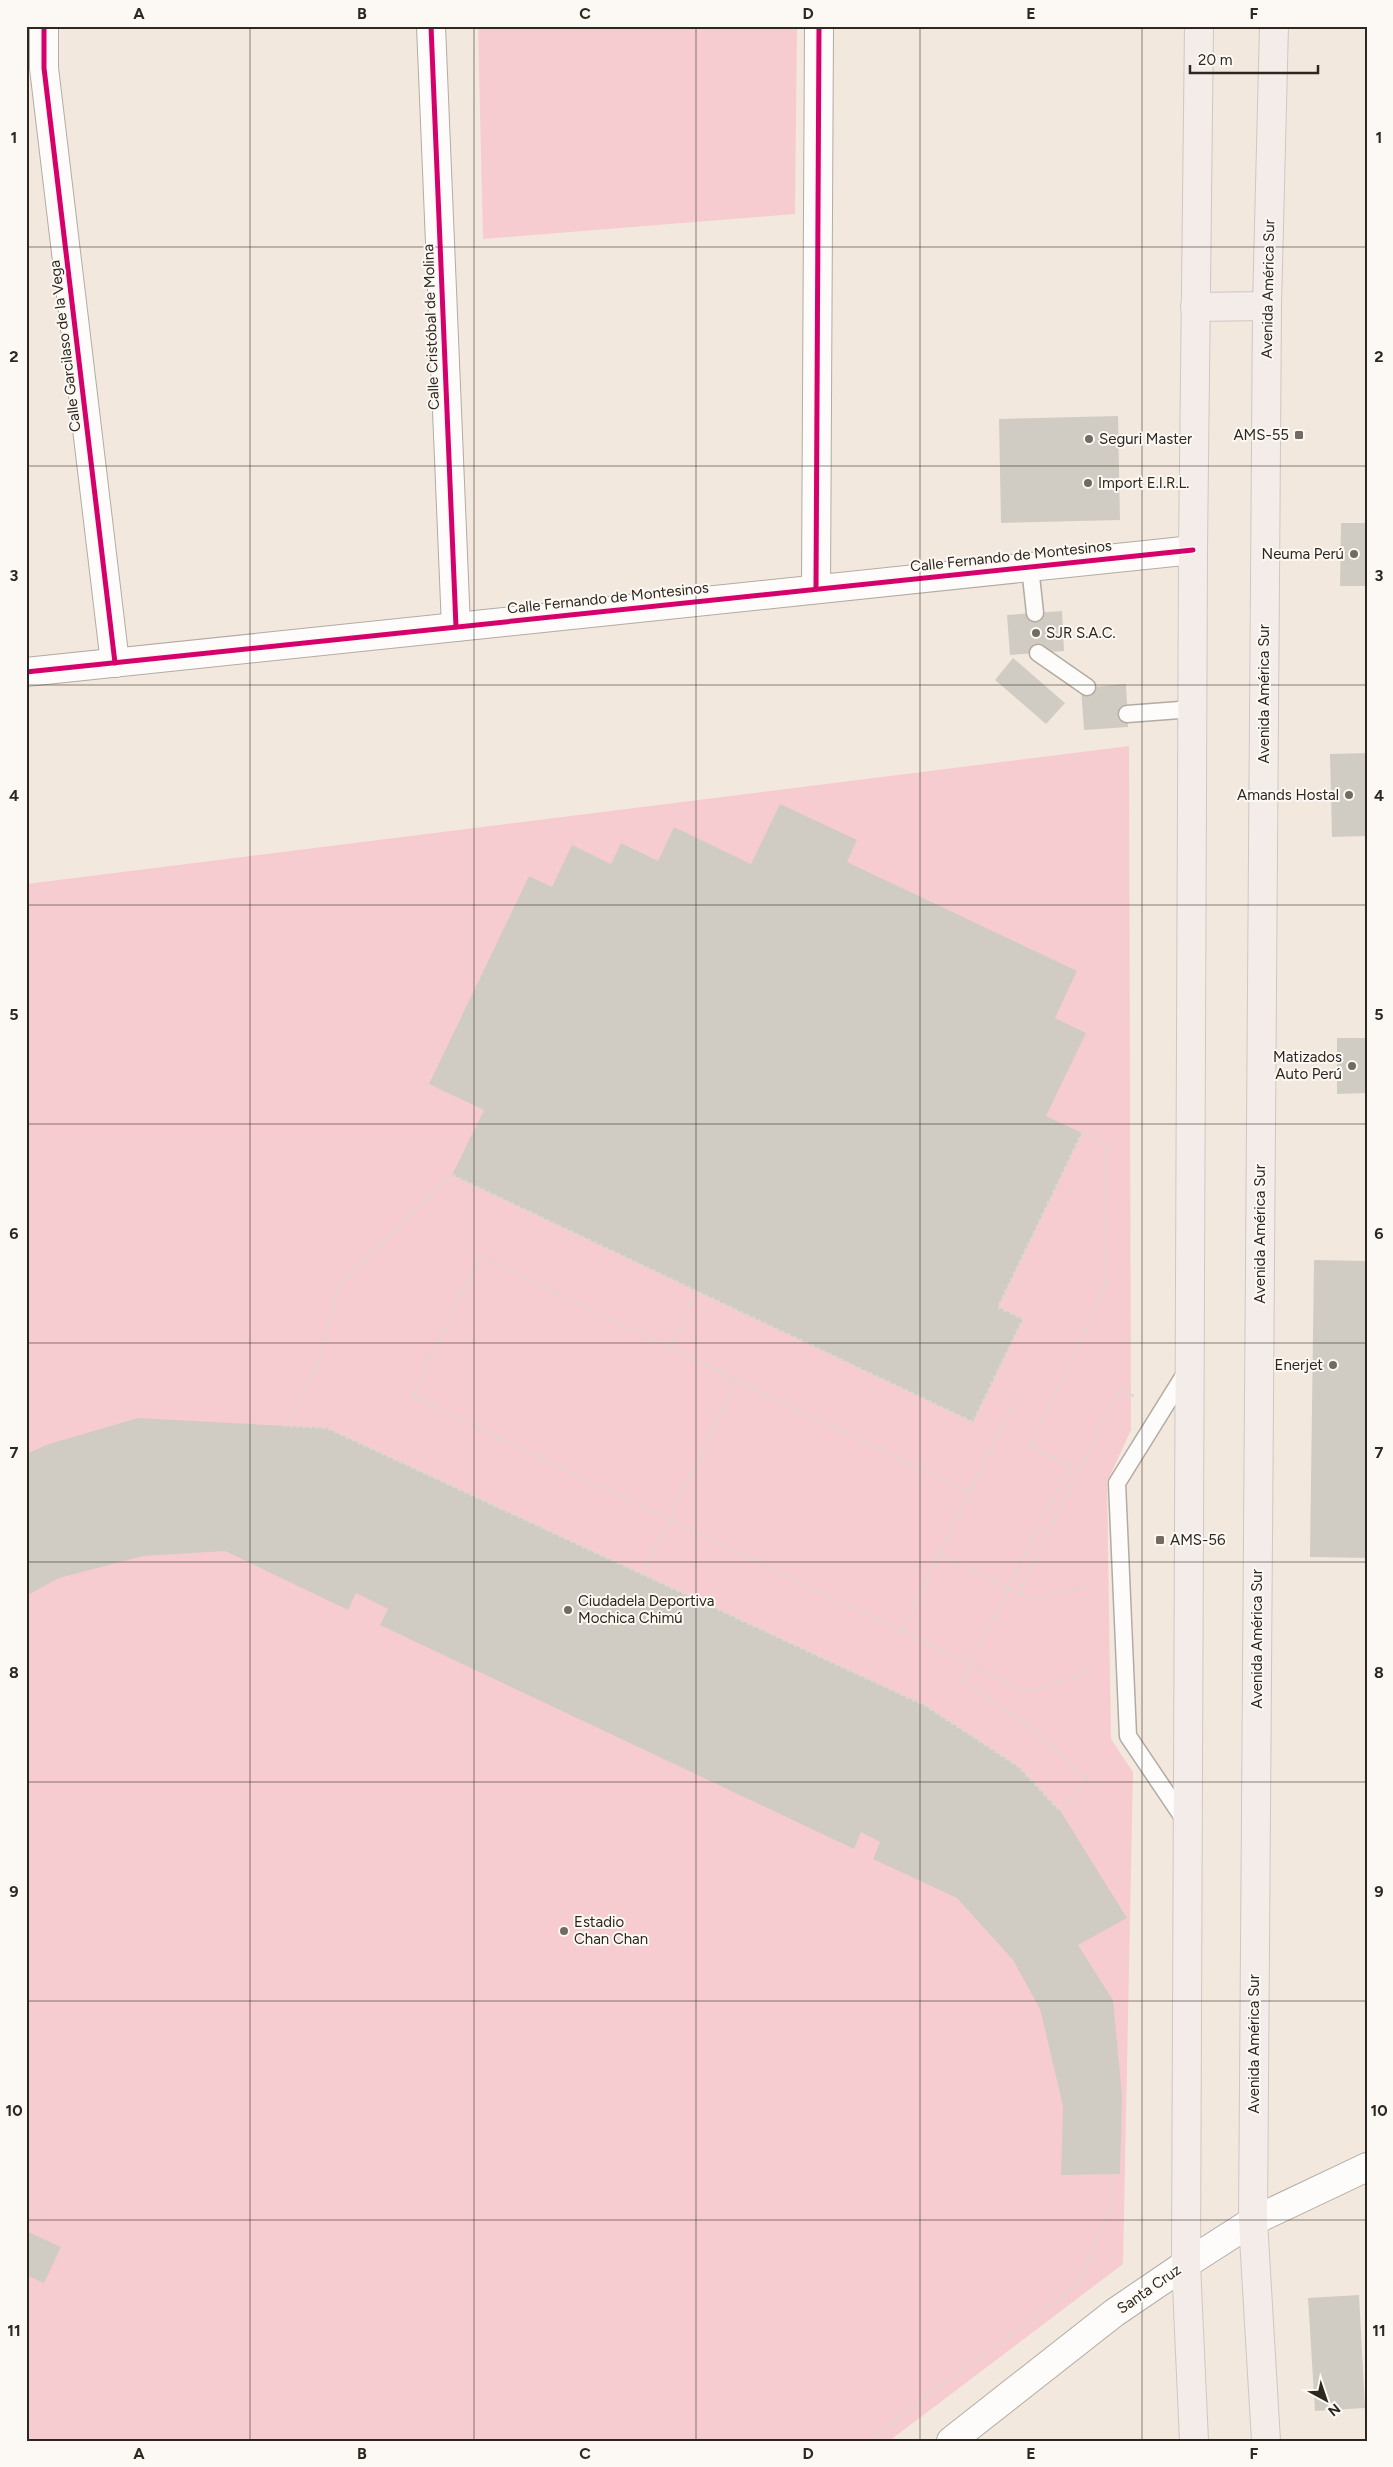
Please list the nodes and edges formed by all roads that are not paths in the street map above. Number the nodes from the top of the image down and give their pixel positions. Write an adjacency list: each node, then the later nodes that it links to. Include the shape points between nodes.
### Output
1 (44, 26): 14 (street, Calle Garcilaso de la Vega, via 44,68)
2 (431, 26): 12 (street, Calle Cristóbal de Molina)
3 (819, 26): 10 (street)
4 (1199, 26): 7 (main road)
5 (1274, 26): 6 (main road, Avenida América Sur)
6 (1267, 306): 7 (main road); 22 (main road, Avenida América Sur)
7 (1195, 307): 8 (main road)
8 (1193, 550): 9 (street, Calle Fernando de Montesinos); 17 (main road)
9 (1030, 567): 10 (street, Calle Fernando de Montesinos); 11 (lane)
10 (816, 589): 12 (street, Calle Fernando de Montesinos)
11 (1035, 613)
12 (456, 627): 14 (street, Calle Fernando de Montesinos)
13 (1038, 653): 16 (lane)
14 (116, 663): 15 (street, Calle Fernando de Montesinos)
15 (26, 672)
16 (1087, 687)
17 (1193, 709): 18 (lane); 19 (main road)
18 (1127, 714)
19 (1190, 1365): 20 (main road); 20 (lane, via 1117,1483 1128,1736)
20 (1188, 1824): 23 (main road)
21 (1367, 2168): 22 (street, Santa Cruz)
22 (1253, 2221): 23 (street, Santa Cruz); 26 (main road, Avenida América Sur)
23 (1186, 2264): 24 (street, Santa Cruz, via 1114,2313); 25 (main road)
24 (951, 2441)
25 (1194, 2441)
26 (1266, 2441)

